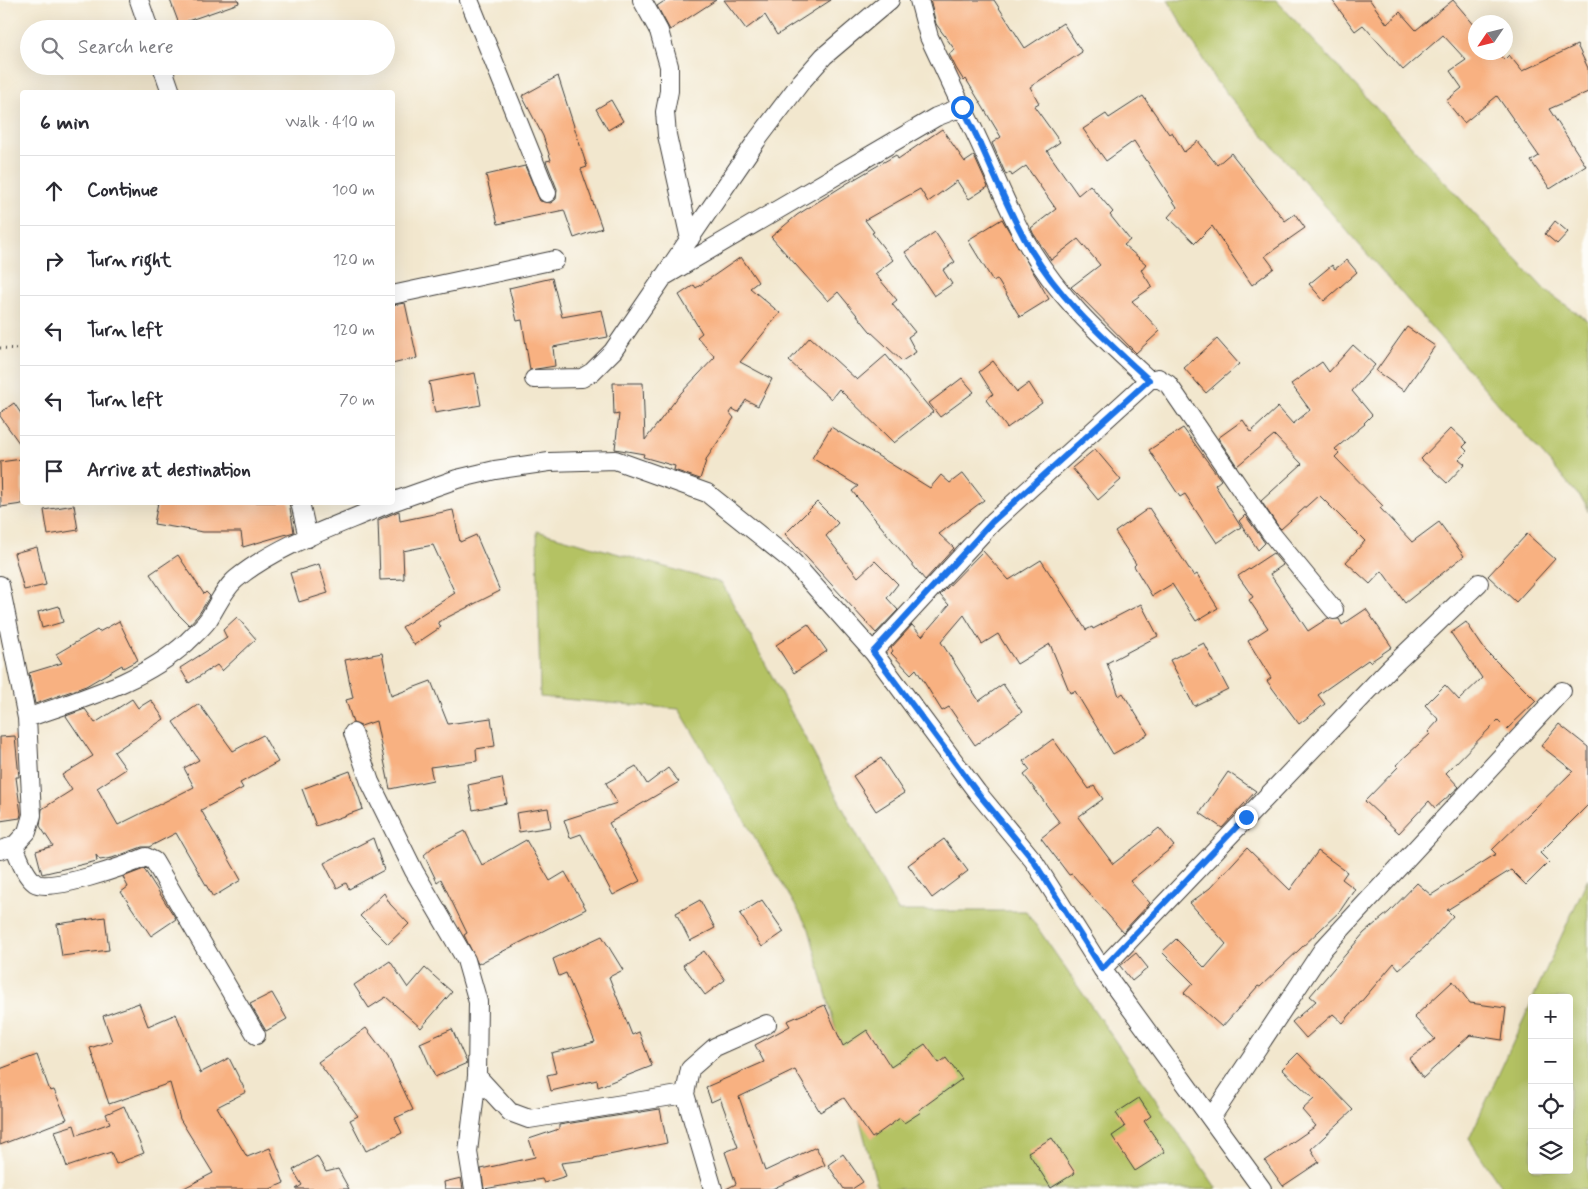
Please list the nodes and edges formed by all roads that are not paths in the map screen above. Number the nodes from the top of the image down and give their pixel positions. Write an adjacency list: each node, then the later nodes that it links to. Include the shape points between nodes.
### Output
1 (139, 0): 6 (street)
2 (642, 0): 11 (street, via 659,31 669,66 665,112 667,135)
3 (890, 0): 11 (street, via 824,56 801,82)
4 (919, 0): 9 (street, via 929,37)
5 (475, 1): 10 (street)
6 (146, 20)
7 (165, 75): 8 (street)
8 (170, 90)
9 (962, 107): 13 (street, via 936,117); 16 (street, via 1024,238 1052,282 1082,318)
10 (547, 193)
11 (690, 239): 13 (street)
12 (555, 260): 14 (street)
13 (664, 277): 15 (street, via 613,351 592,372 582,378)
14 (395, 294)
15 (534, 379)
16 (1149, 380): 23 (street, via 1158,378 1168,384 1264,524); 24 (street, via 992,522)
17 (395, 501): 24 (street, via 457,479 495,470 549,462 615,460 707,493 793,562)
18 (301, 505): 20 (street)
19 (385, 505): 20 (street)
20 (308, 538): 26 (street, via 259,563 234,581 206,622 185,643 151,667 107,690)
21 (1478, 583): 29 (street, via 1390,668)
22 (0, 585): 26 (street)
23 (1334, 610)
24 (873, 652): 29 (street, via 977,792 1033,860)
25 (1562, 691): 34 (street, via 1323,949)
26 (27, 718): 28 (street, via 32,815 27,832)
27 (353, 733): 32 (street, via 370,782 414,871 466,960 478,1002)
28 (7, 848): 31 (street, via 35,882 42,885 118,869 146,858 154,861)
29 (1102, 969): 34 (street)
30 (767, 1024): 33 (street, via 715,1047 690,1069)
31 (256, 1035)
32 (477, 1076): 33 (street, via 510,1112 529,1119); 35 (street, via 468,1152)
33 (685, 1094): 36 (street)
34 (1212, 1118): 37 (street)
35 (474, 1189)
36 (713, 1189)
37 (1262, 1189)

